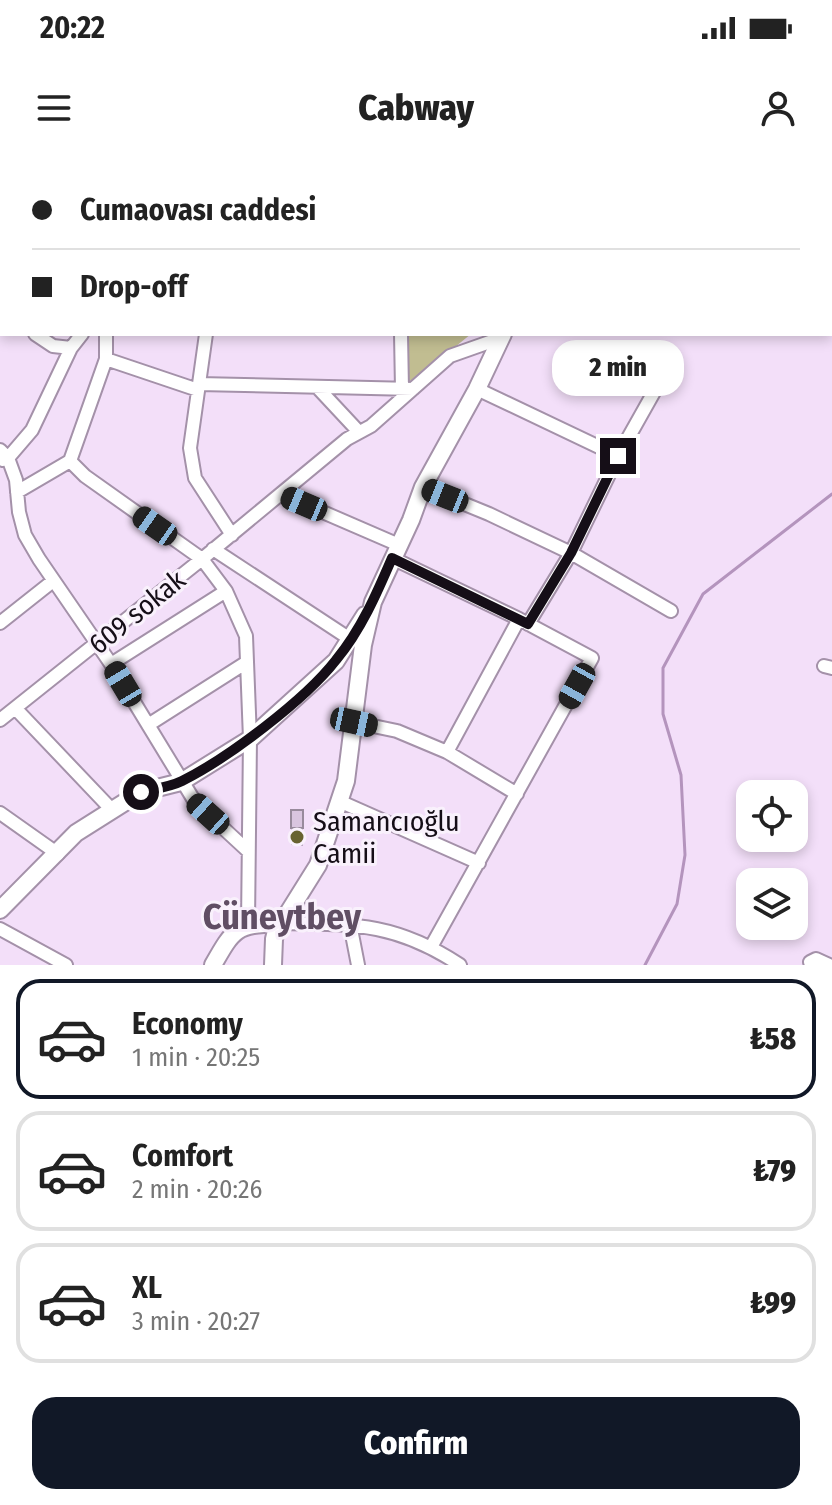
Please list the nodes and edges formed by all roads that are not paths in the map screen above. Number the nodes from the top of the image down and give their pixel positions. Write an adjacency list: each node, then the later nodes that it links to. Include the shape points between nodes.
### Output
1 (38, 336): 8 (street, via 53,346)
2 (80, 336): 8 (street)
3 (106, 336): 9 (street)
4 (206, 336): 10 (street)
5 (401, 336): 12 (street)
6 (497, 336): 12 (street, via 450,356)
7 (499, 336): 13 (main road)
8 (71, 348): 16 (street, via 32,430)
9 (106, 359): 10 (street); 18 (street)
10 (199, 387): 11 (street); 22 (street, via 190,448 195,478)
11 (317, 387): 12 (street); 15 (street)
12 (407, 389): 15 (street)
13 (477, 389): 17 (street); 19 (main road)
14 (654, 392): 17 (street)
15 (359, 432): 21 (street)
16 (3, 456): 20 (street)
17 (618, 456): 25 (street)
18 (70, 461): 20 (street); 26 (street)
19 (423, 487): 24 (main road); 25 (street)
20 (17, 492): 27 (street, via 25,535)
21 (281, 494): 22 (street); 24 (street)
22 (232, 535): 23 (street)
23 (213, 549): 26 (street); 33 (street)
24 (395, 551): 29 (main road); 31 (street)
25 (571, 553): 30 (street); 31 (street)
26 (202, 559): 28 (street, 609 sokak); 34 (street, 609 sokak)
27 (53, 581): 32 (street); 34 (street)
28 (226, 591): 35 (street, 609 sokak, via 246,636); 36 (street)
29 (373, 602): 33 (main road); 39 (main road)
30 (671, 611)
31 (524, 622): 42 (street); 44 (street, via 592,658)
32 (0, 623)
33 (350, 639): 41 (main road, via 336,661)
34 (98, 644): 36 (street); 37 (street, 609 sokak)
35 (247, 662): 40 (street); 41 (street, 609 sokak)
36 (111, 664): 40 (street)
37 (15, 708): 38 (street, 609 sokak); 46 (street)
38 (0, 720)
39 (354, 722): 42 (street, via 397,731); 45 (main road)
40 (148, 725): 43 (street)
41 (250, 739): 43 (main road); 48 (street, 609 sokak)
42 (447, 752): 44 (street)
43 (181, 782): 46 (main road, via 141,792); 48 (street)
44 (517, 794): 50 (street)
45 (339, 801): 50 (street); 52 (main road, via 318,865)
46 (113, 811): 49 (main road, via 76,833)
47 (0, 813): 49 (street)
48 (248, 851): 53 (street, 609 sokak)
49 (58, 854): 51 (main road)
50 (479, 863): 56 (street)
51 (0, 910)
52 (278, 923): 53 (main road); 54 (street); 60 (main road)
53 (248, 924): 59 (main road, via 230,936)
54 (350, 924): 56 (street, via 386,929); 61 (street)
55 (0, 929): 58 (street)
56 (431, 947): 62 (street)
57 (810, 962): 63 (street)
58 (66, 965)
59 (213, 965)
60 (273, 965)
61 (358, 965)
62 (460, 965)
63 (829, 965)

